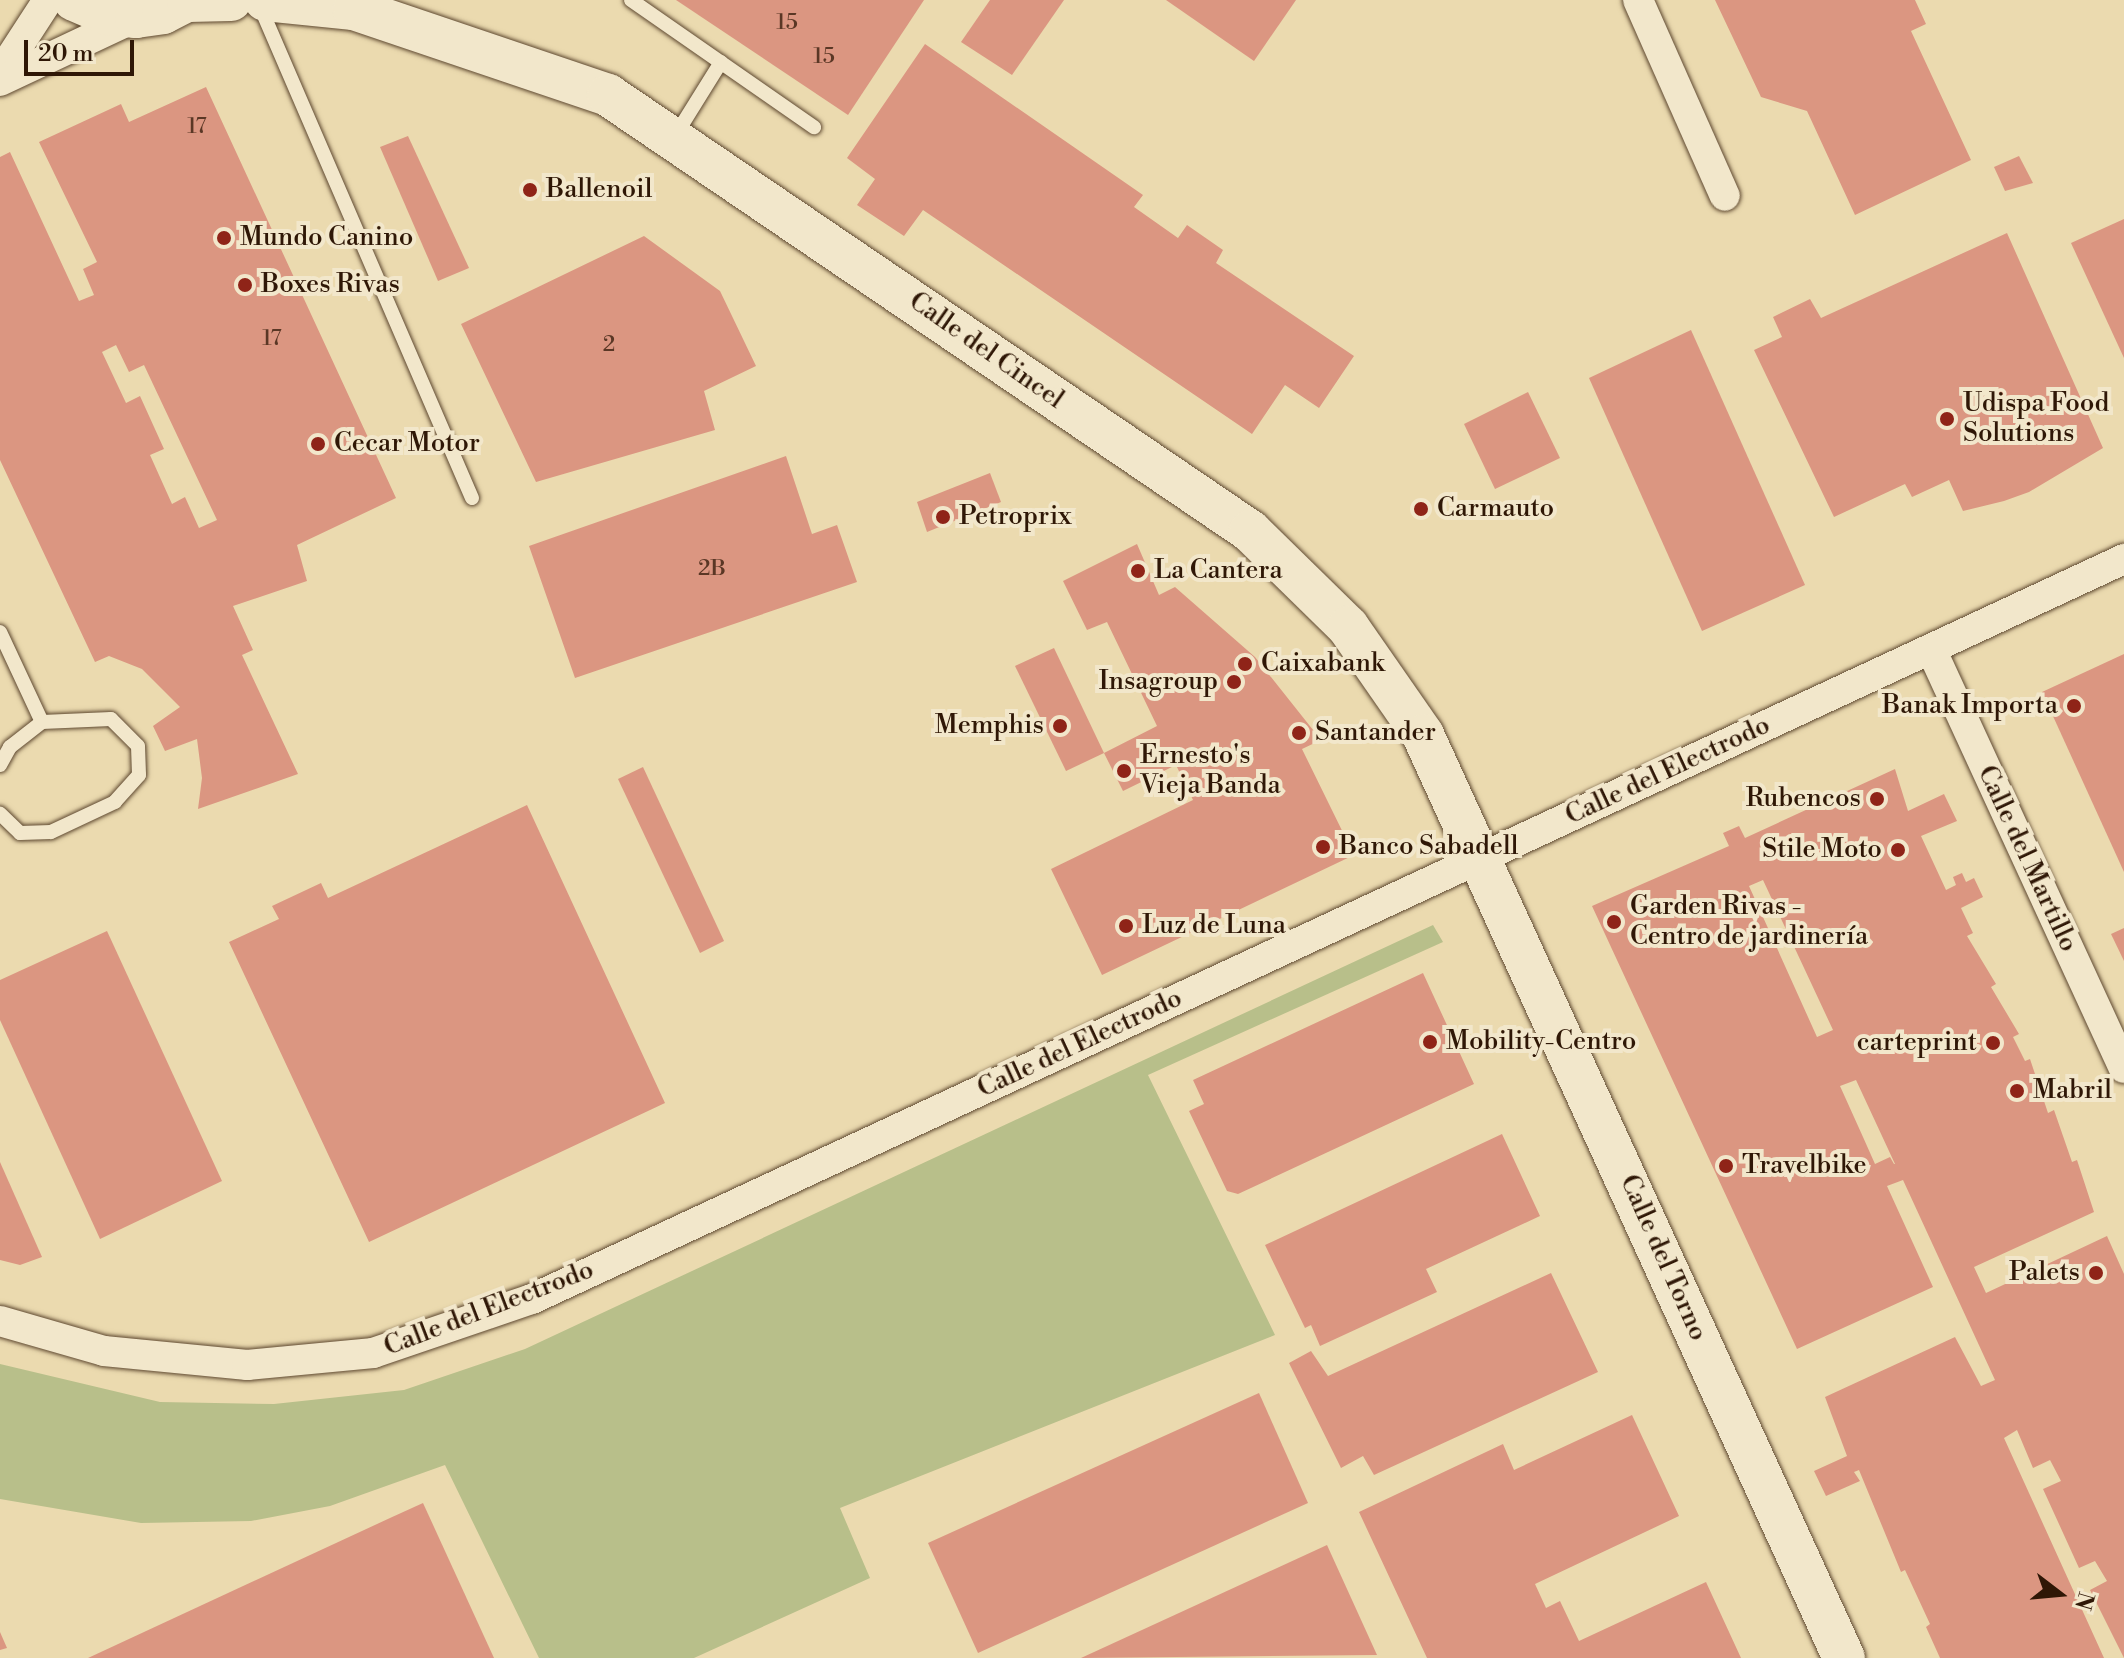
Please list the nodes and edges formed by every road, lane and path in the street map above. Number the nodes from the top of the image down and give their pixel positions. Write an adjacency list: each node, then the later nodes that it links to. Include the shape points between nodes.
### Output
1 (48, 0): 13 (street)
2 (74, 0): 11 (street, via 107,14)
3 (231, 0): 8 (street)
4 (258, 0): 18 (lane, via 272,45)
5 (265, 0): 9 (street, Calle del Cincel)
6 (631, 0): 12 (lane)
7 (1638, 0): 17 (street)
8 (189, 1): 11 (street)
9 (349, 4): 10 (street, Calle del Cincel)
10 (401, 13): 16 (street, Calle del Cincel, via 608,95)
11 (136, 17): 14 (street)
12 (721, 62): 15 (lane); 16 (lane)
13 (0, 74)
14 (0, 81)
15 (814, 127)
16 (675, 136): 25 (street, Calle del Cincel, via 1250,531 1348,627 1423,735)
17 (1725, 196)
18 (472, 498)
19 (2124, 559): 21 (street, Calle del Electrodo)
20 (0, 632): 22 (lane)
21 (1931, 649): 25 (street, Calle del Electrodo); 26 (street, Calle del Martillo)
22 (42, 722): 23 (lane, via 10,747); 24 (lane, via 111,719 138,746 139,775 115,802 51,832 20,833)
23 (0, 765)
24 (0, 814)
25 (1481, 858): 27 (street, Calle del Electrodo, via 532,1299 373,1353 233,1363 104,1351); 28 (street, Calle del Torno)
26 (2124, 1068)
27 (0, 1321)
28 (1844, 1658)

